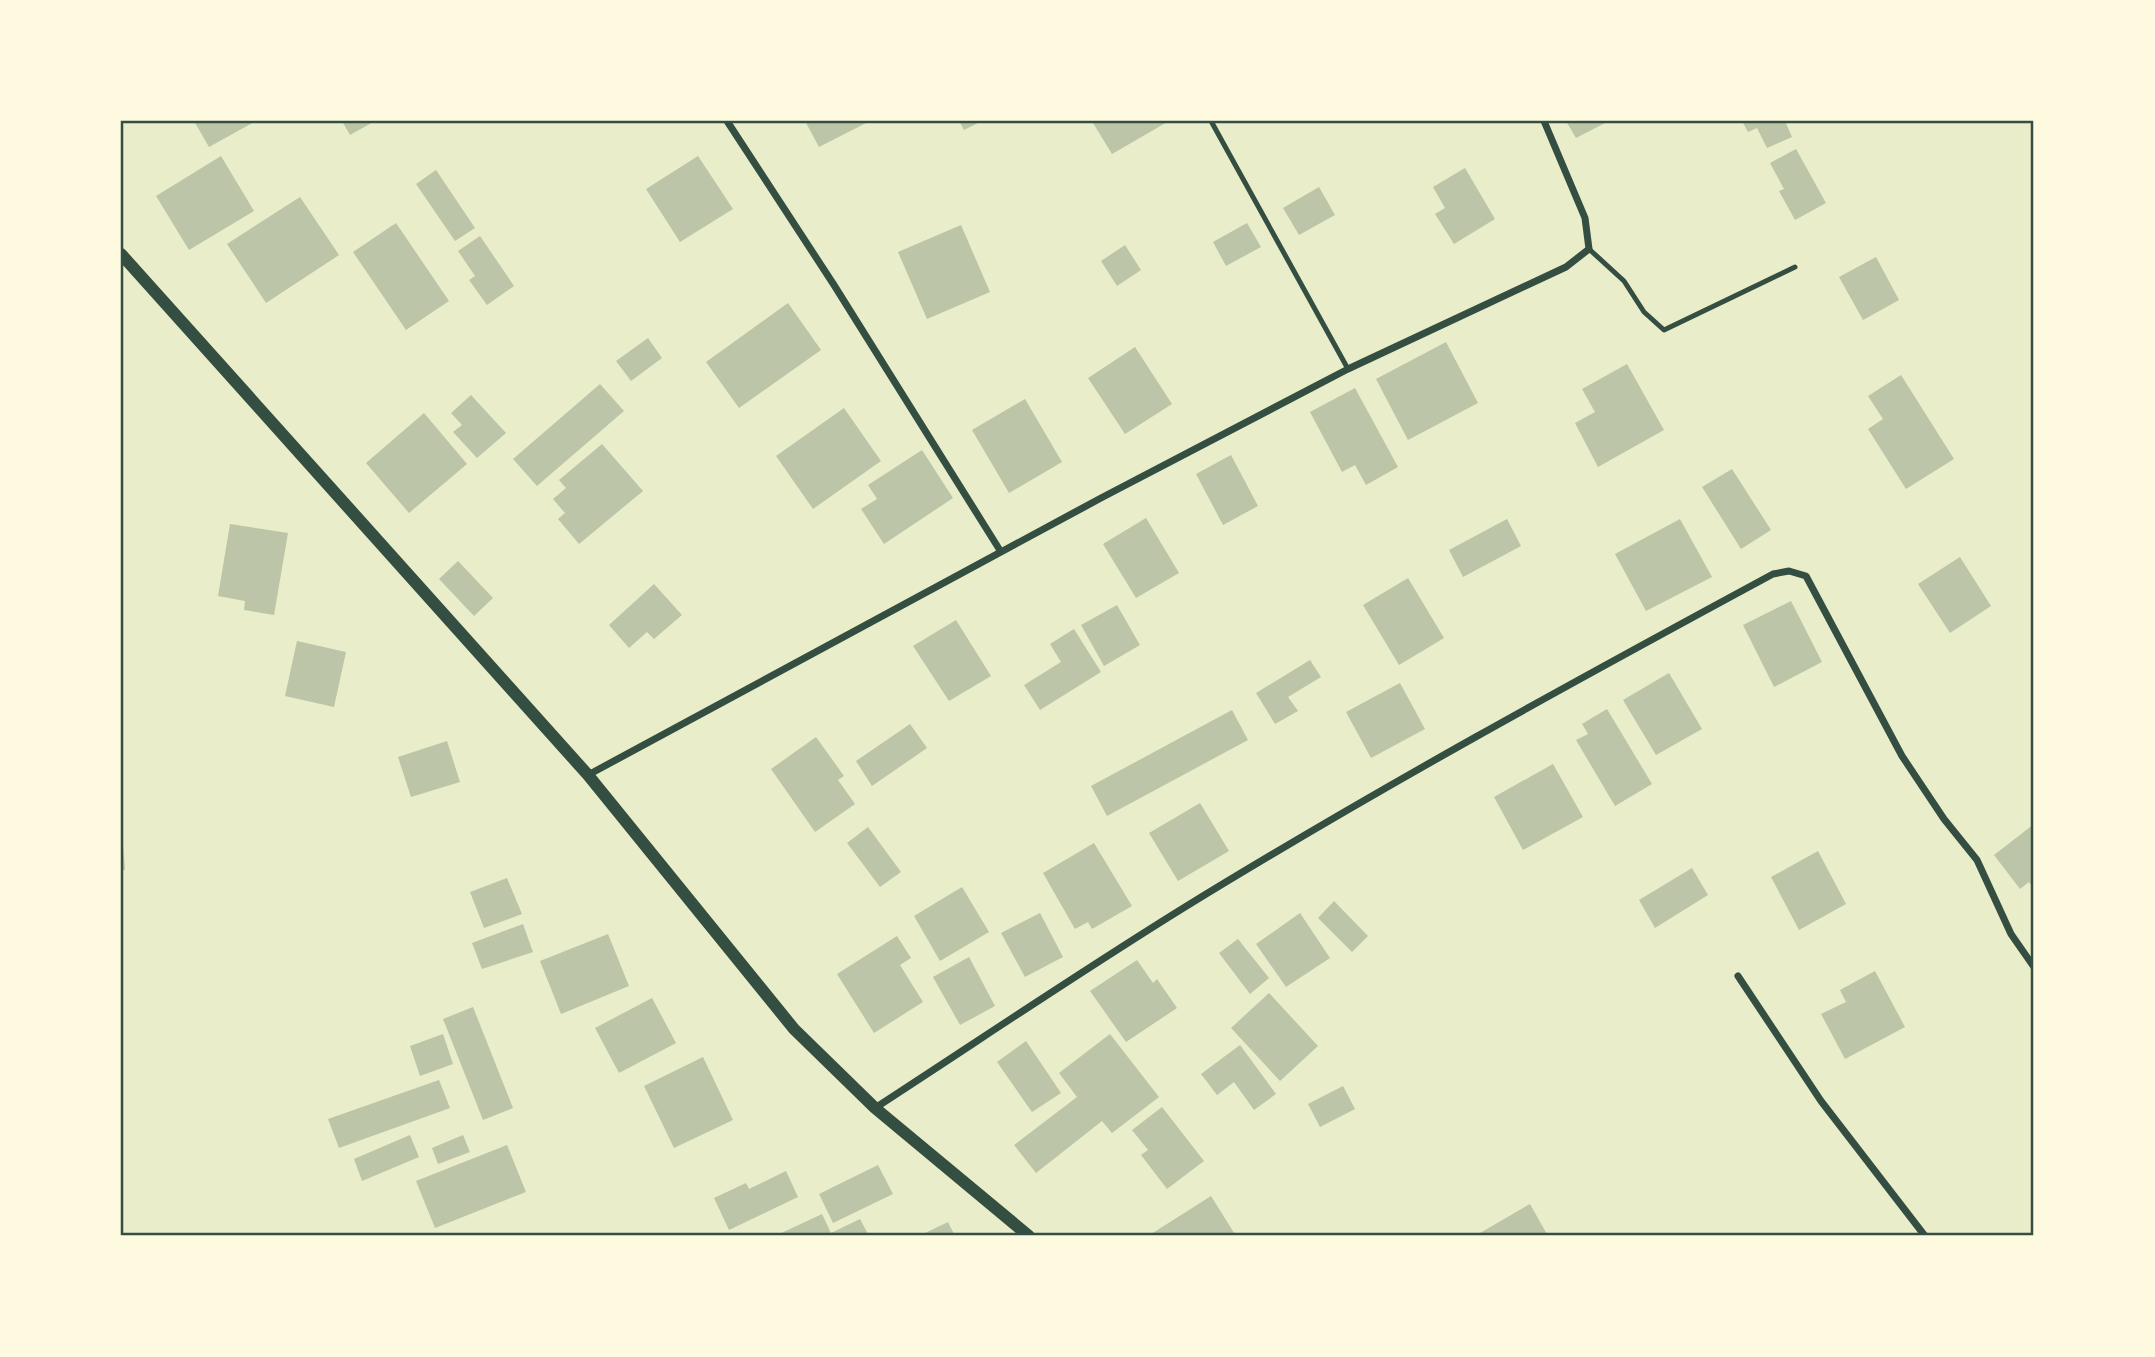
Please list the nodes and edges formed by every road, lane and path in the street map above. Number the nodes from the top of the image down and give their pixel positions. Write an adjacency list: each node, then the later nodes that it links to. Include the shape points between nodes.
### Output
1 (727, 121): 8 (street)
2 (1211, 121): 7 (lane)
3 (1544, 121): 4 (street, via 1585,218)
4 (1589, 249): 6 (lane, via 1624,281 1644,312 1664,330); 7 (street, via 1566,267)
5 (121, 254): 9 (street)
6 (1795, 267)
7 (1348, 369): 8 (street)
8 (1002, 552): 9 (street)
9 (588, 775): 12 (street, via 794,1028)
10 (2034, 967): 12 (street, via 2011,934 1977,860 1902,756 1805,576 1789,571 1773,574 1399,780 1185,908)
11 (1738, 976): 14 (street, via 1821,1101)
12 (875, 1108): 13 (street)
13 (1029, 1236)
14 (1925, 1236)

